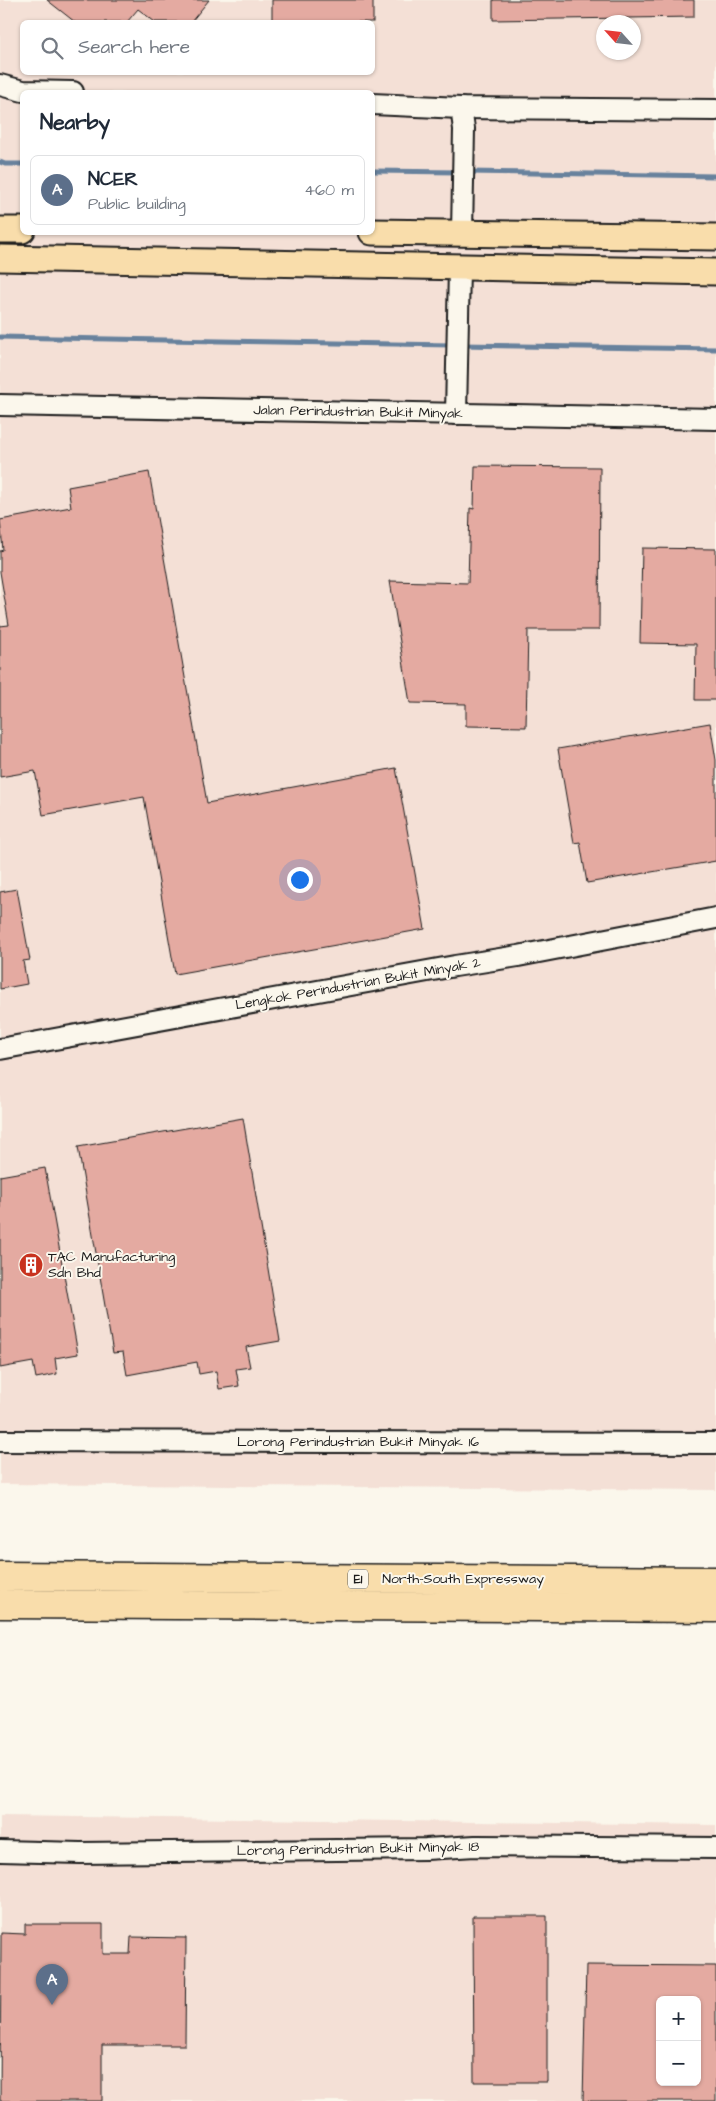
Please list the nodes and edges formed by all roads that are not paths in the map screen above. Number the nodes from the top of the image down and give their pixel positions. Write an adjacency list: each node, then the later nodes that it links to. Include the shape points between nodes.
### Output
1 (0, 85): 2 (street)
2 (23, 90)
3 (375, 104): 4 (street)
4 (461, 108): 5 (street); 6 (street, via 464,130)
5 (716, 110)
6 (462, 223): 9 (main road); 10 (main road)
7 (0, 230): 8 (main road)
8 (20, 230)
9 (375, 232)
10 (716, 238)
11 (0, 258): 13 (main road)
12 (716, 272): 13 (main road)
13 (460, 277): 15 (street)
14 (0, 405): 15 (street, Jalan Perindustrian Bukit Minyak)
15 (457, 405): 16 (street, Jalan Perindustrian Bukit Minyak)
16 (716, 420)
17 (716, 918): 18 (street, Lengkok Perindustrian Bukit Minyak 2)
18 (0, 1049)
19 (0, 1441): 20 (street, Lorong Perindustrian Bukit Minyak 16)
20 (716, 1443)
21 (0, 1576): 22 (highway, North–South Expressway / E1)
22 (716, 1581)
23 (0, 1604): 24 (highway, North–South Expressway / E1)
24 (716, 1608)
25 (716, 1848): 26 (street, Lorong Perindustrian Bukit Minyak 18, via 475,1846)
26 (0, 1851)

